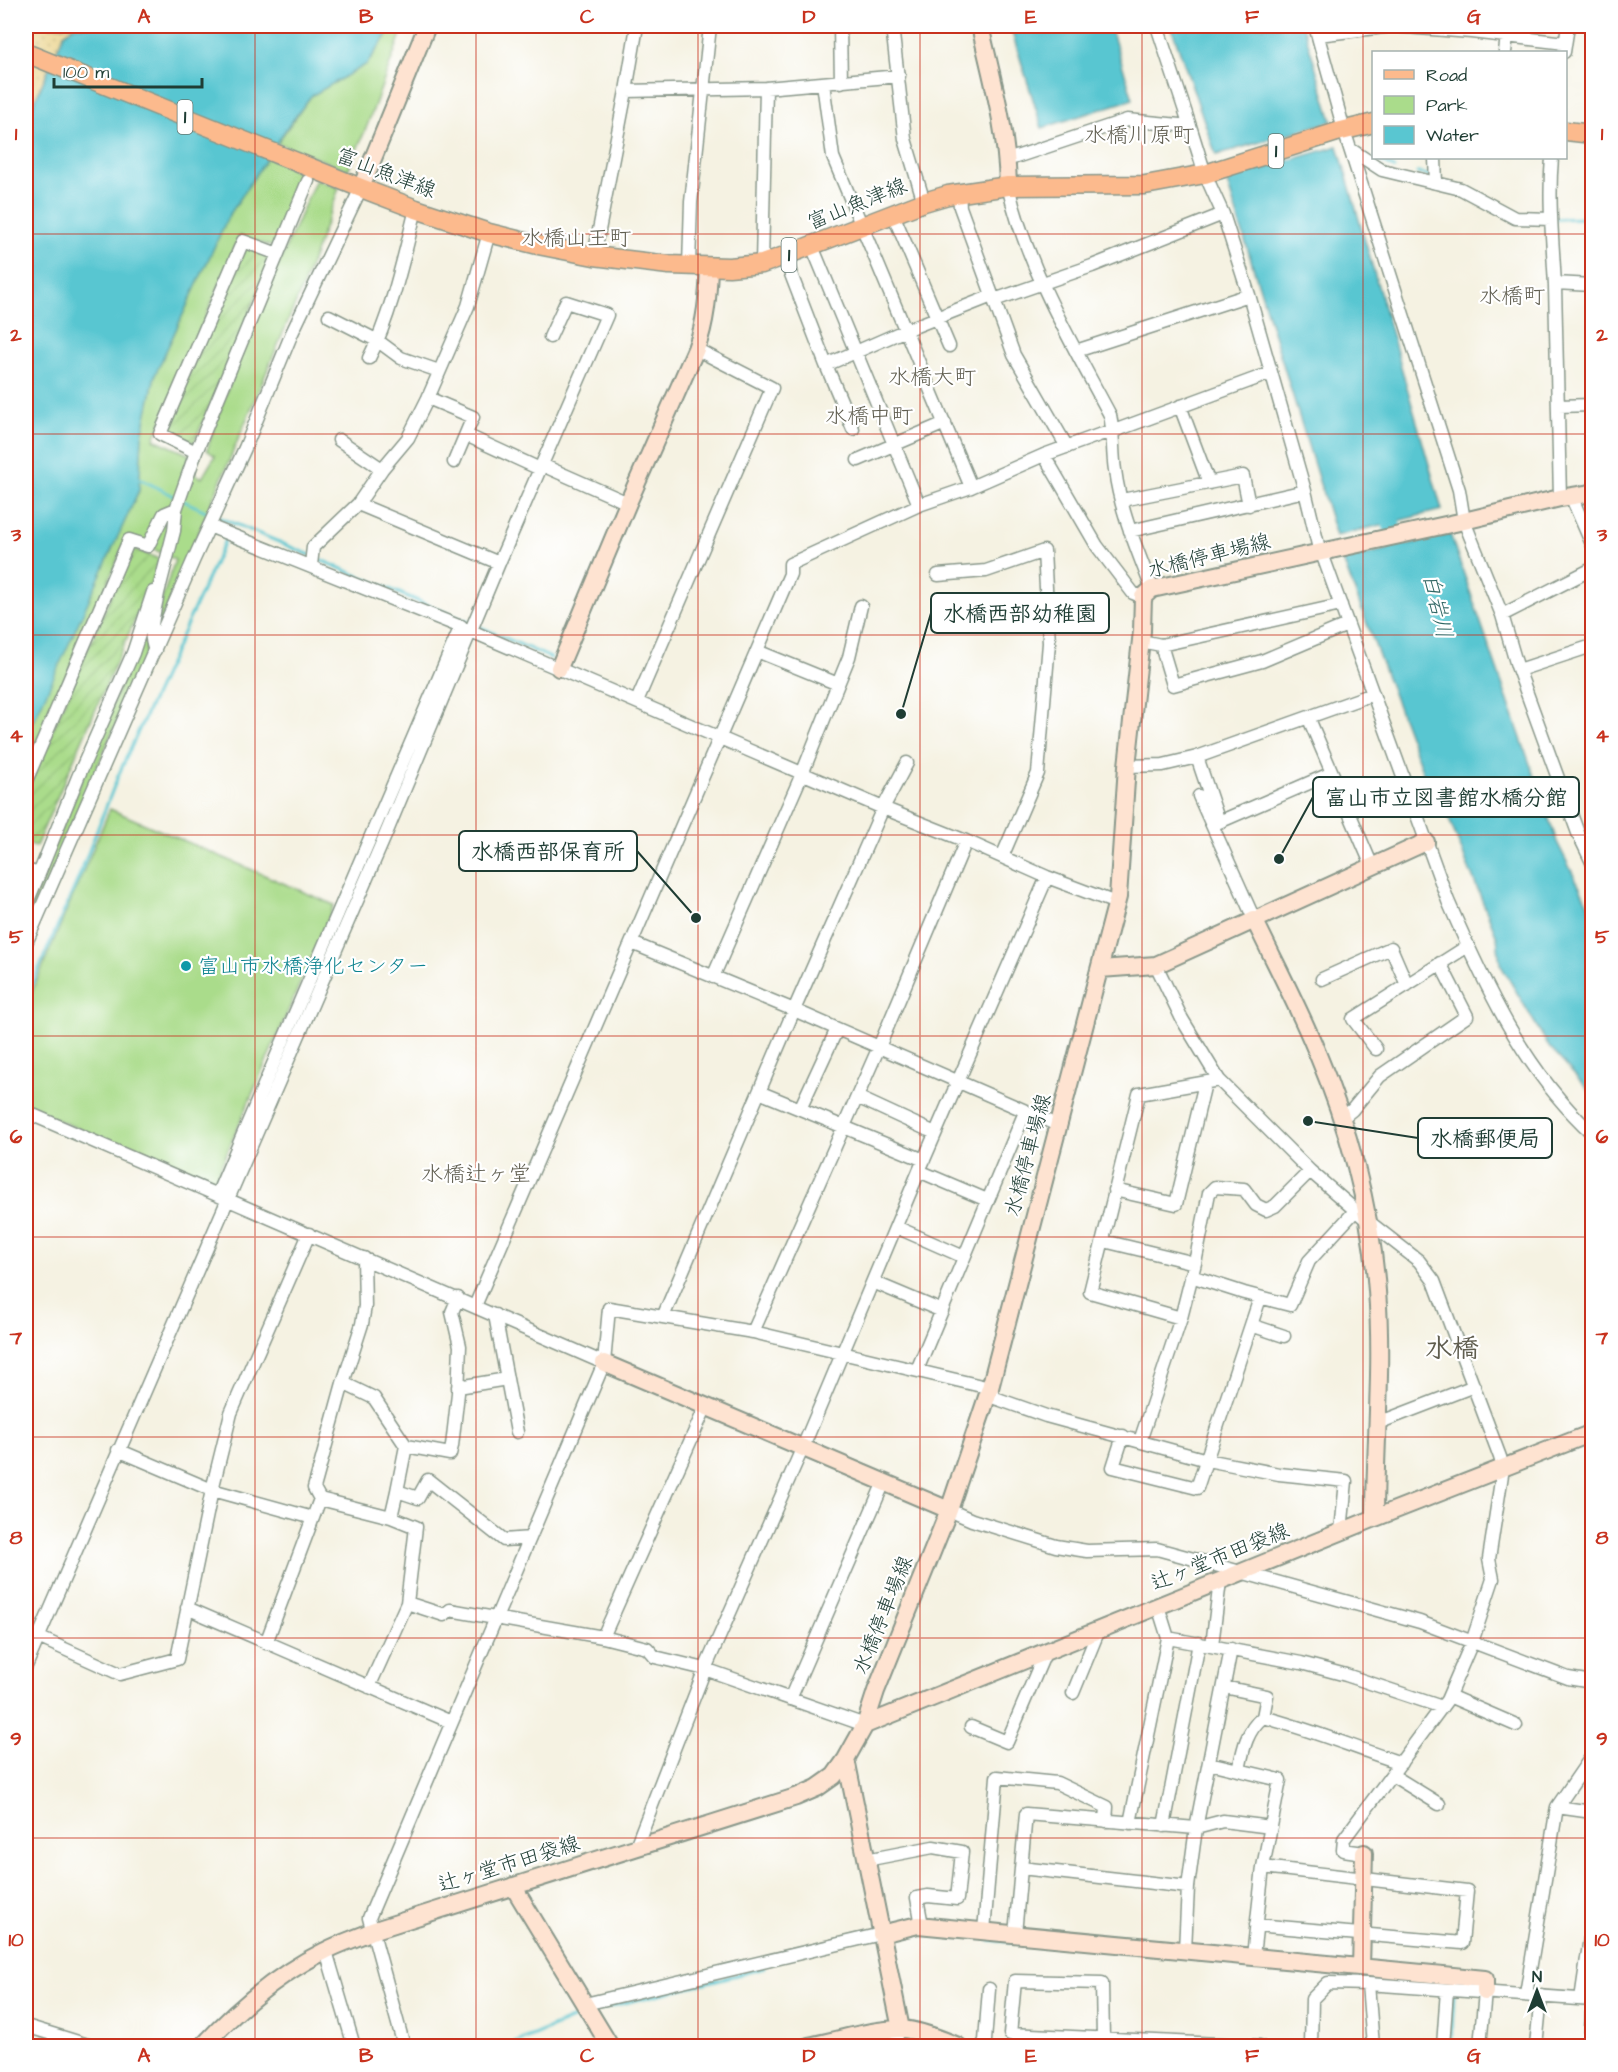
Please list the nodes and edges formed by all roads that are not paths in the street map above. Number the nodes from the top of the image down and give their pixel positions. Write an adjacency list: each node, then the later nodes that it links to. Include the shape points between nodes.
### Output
1 (427, 26): 32 (main road)
2 (637, 26): 19 (street)
3 (710, 26): 18 (street)
4 (840, 26): 15 (street)
5 (892, 26): 14 (street)
6 (980, 26): 28 (main road)
7 (1157, 26): 21 (street)
8 (1568, 26): 11 (street)
9 (1317, 30): 10 (street, via 1392,26); 22 (street)
10 (1503, 32): 11 (street); 12 (street)
11 (1565, 48)
12 (1505, 51)
13 (26, 52): 32 (main road, 富山魚津線 / 1)
14 (899, 76): 15 (street); 35 (street, via 905,139)
15 (841, 82): 16 (street)
16 (823, 83): 17 (street); 40 (street, via 833,157)
17 (766, 88): 18 (street); 46 (street)
18 (702, 90): 19 (street); 47 (street)
19 (626, 91): 44 (street)
20 (1372, 123): 22 (main road, 富山魚津線 / 1)
21 (1190, 126): 28 (street, via 1127,120); 29 (street)
22 (1341, 131): 25 (street); 29 (main road, 富山魚津線 / 1)
23 (1567, 131): 24 (main road)
24 (1593, 134)
25 (1350, 149): 31 (street, via 1382,170); 95 (street, via 1459,490)
26 (1435, 159): 31 (street)
27 (1552, 159): 39 (street)
28 (1007, 160): 33 (main road)
29 (1210, 172): 33 (main road, 富山魚津線 / 1, via 1145,185); 38 (street)
30 (308, 181): 43 (street)
31 (1436, 183): 39 (street, via 1461,189 1515,218)
32 (353, 185): 36 (main road, 富山魚津線 / 1); 96 (street)
33 (1008, 186): 34 (main road, 富山魚津線 / 1); 49 (street)
34 (959, 193): 35 (main road, 富山魚津線 / 1); 53 (street, via 960,207)
35 (924, 202): 37 (main road, 富山魚津線 / 1)
36 (416, 209): 41 (main road, 富山魚津線 / 1); 58 (street)
37 (893, 214): 40 (main road, 富山魚津線 / 1); 55 (street)
38 (1223, 214): 49 (street); 52 (street)
39 (1551, 219): 50 (street)
40 (862, 227): 42 (main road, 富山魚津線 / 1); 56 (street)
41 (489, 233): 44 (main road, 富山魚津線 / 1); 65 (street, via 468,306)
42 (812, 246): 45 (main road, 富山魚津線 / 1); 62 (street)
43 (278, 254): 78 (street); 78 (street, via 243,241 160,434)
44 (594, 255): 47 (main road, 富山魚津線 / 1)
45 (784, 256): 46 (main road, 富山魚津線 / 1); 64 (street)
46 (762, 264): 48 (main road, 富山魚津線 / 1)
47 (689, 266): 48 (main road, 富山魚津線 / 1)
48 (709, 267): 60 (main road, via 703,330)
49 (1041, 283): 53 (street, via 1000,298); 61 (street)
50 (1555, 283): 51 (street); 70 (street)
51 (1593, 285)
52 (1249, 295): 61 (street); 66 (street)
53 (992, 296): 55 (street); 77 (street, via 1014,355)
54 (328, 316): 58 (street)
55 (937, 318): 56 (street); 59 (street)
56 (906, 330): 62 (street); 71 (street)
57 (550, 337): 82 (street, via 566,302 607,315)
58 (378, 341): 63 (street); 65 (street, via 401,358)
59 (949, 346)
60 (696, 349): 90 (main road); 120 (street, via 772,388)
61 (1076, 351): 73 (street, via 1110,415)
62 (857, 352): 64 (street); 76 (street)
63 (369, 358)
64 (826, 365): 72 (street)
65 (439, 371): 67 (street)
66 (1271, 373): 69 (street); 86 (street)
67 (428, 398): 74 (street, via 473,417); 83 (street, via 408,438)
68 (1593, 405): 70 (street)
69 (1180, 406): 73 (street); 84 (street)
70 (1558, 406): 88 (street)
71 (945, 423): 76 (street); 85 (street)
72 (853, 429)
73 (1114, 431): 77 (street); 89 (street, via 1115,472)
74 (466, 435): 81 (street); 82 (street)
75 (339, 440): 83 (street)
76 (894, 445): 80 (street); 92 (street)
77 (1067, 447): 79 (street)
78 (196, 452): 94 (street)
79 (1044, 455): 85 (street); 105 (street, via 1097,546 1133,593)
80 (858, 460)
81 (454, 462)
82 (541, 467): 90 (street); 100 (street)
83 (382, 469): 91 (street)
84 (1209, 483): 89 (street); 93 (street, via 1243,476)
85 (971, 487): 92 (street)
86 (1305, 492): 93 (street); 99 (street)
87 (1593, 494): 88 (main road, 水橋停車場線)
88 (1566, 497): 95 (main road, 水橋停車場線); 98 (street)
89 (1122, 500): 97 (street)
90 (628, 503): 116 (main road)
91 (358, 504): 100 (street); 101 (street, via 313,547)
92 (920, 505): 115 (street, via 790,564 790,574)
93 (1249, 505): 97 (street)
94 (176, 509): 104 (street); 128 (street, via 164,514 148,546 129,540)
95 (1460, 522): 99 (main road, 水橋停車場線); 108 (street)
96 (209, 526): 101 (street); 114 (street)
97 (1130, 531): 105 (street)
98 (1593, 544)
99 (1326, 551): 105 (main road, 水橋停車場線); 106 (street, via 1324,559)
100 (499, 563): 110 (street)
101 (311, 565): 110 (street)
102 (1593, 569): 108 (street)
103 (938, 575): 134 (street, via 987,570 1044,550 1048,644 1038,773)
104 (158, 593): 114 (street, via 151,631); 138 (street, via 153,592 133,653)
105 (1148, 593): 111 (main road, 水橋停車場線)
106 (1341, 605): 109 (street); 112 (street)
107 (861, 606): 118 (street)
108 (1502, 615): 117 (street)
109 (1347, 625): 112 (street, via 1262,661 1173,685); 119 (street)
110 (466, 628): 116 (street); 172 (street, via 385,837)
111 (1141, 641): 112 (street); 125 (main road, 水橋停車場線)
112 (1161, 645)
113 (1593, 646): 117 (street)
114 (155, 650): 143 (street)
115 (757, 651): 118 (street); 122 (street)
116 (559, 668): 120 (street)
117 (1519, 670): 135 (street, via 1578,833)
118 (838, 684): 127 (street)
119 (1373, 694): 121 (street); 133 (street)
120 (637, 701): 122 (street)
121 (1309, 719): 123 (street); 126 (street)
122 (720, 737): 127 (street); 144 (street)
123 (1197, 757): 125 (street, via 1163,765); 131 (street)
124 (907, 763): 130 (street)
125 (1127, 766): 140 (main road, 水橋停車場線)
126 (1332, 772): 131 (street); 136 (street)
127 (802, 774): 130 (street); 149 (street)
128 (26, 781)
129 (1199, 796): 131 (street)
130 (883, 808): 132 (street); 152 (street)
131 (1215, 824): 142 (street)
132 (966, 841): 134 (street); 154 (street)
133 (1426, 842): 136 (main road); 145 (street)
134 (1002, 857): 139 (street)
135 (1593, 862)
136 (1372, 866): 142 (main road)
137 (26, 870): 138 (street)
138 (39, 874): 141 (street)
139 (1047, 877): 140 (street); 157 (street)
140 (1116, 903): 148 (main road, 水橋停車場線)
141 (26, 905)
142 (1254, 919): 147 (main road); 164 (main road, via 1316,1049)
143 (26, 943)
144 (632, 943): 149 (street); 185 (street)
145 (1468, 946): 146 (street); 168 (street, via 1528,1056)
146 (1440, 963): 151 (street); 164 (street, via 1467,1016 1380,1076)
147 (1156, 965): 148 (main road); 156 (street, via 1182,1019)
148 (1100, 969): 166 (main road, 水橋停車場線)
149 (713, 977): 152 (street)
150 (1322, 979): 151 (street, via 1391,948)
151 (1407, 985): 155 (street, via 1353,1020)
152 (794, 1010): 153 (street); 159 (street)
153 (837, 1029): 154 (street); 161 (street)
154 (879, 1047): 157 (street); 160 (street)
155 (1376, 1049)
156 (1219, 1080): 158 (street); 170 (street)
157 (957, 1081): 163 (street); 167 (street)
158 (1205, 1083): 171 (street, via 1139,1094); 171 (street, via 1176,1204)
159 (759, 1092): 161 (street); 188 (street)
160 (857, 1097): 165 (street); 167 (street)
161 (800, 1109): 165 (street)
162 (26, 1112): 172 (street)
163 (1025, 1112): 166 (street); 173 (street)
164 (1342, 1118): 175 (main road)
165 (844, 1126): 169 (street); 191 (street)
166 (1060, 1126): 200 (main road, 水橋停車場線)
167 (935, 1133): 169 (street)
168 (1593, 1133)
169 (921, 1165): 173 (street); 176 (street)
170 (1310, 1171): 174 (street); 181 (street, via 1266,1210 1244,1189 1215,1187 1209,1193)
171 (1114, 1190): 178 (street)
172 (223, 1197): 177 (street); 209 (street)
173 (987, 1200): 179 (street)
174 (1355, 1211): 175 (street); 184 (street, via 1309,1261 1290,1305)
175 (1369, 1222): 198 (street, via 1419,1261 1434,1281); 202 (main road, via 1380,1331)
176 (896, 1227): 179 (street); 182 (street)
177 (309, 1234): 180 (street); 213 (street, via 231,1413)
178 (1104, 1241): 181 (street); 189 (street, via 1090,1292)
179 (964, 1257): 186 (street)
180 (364, 1258): 183 (street); 197 (street, via 363,1324)
181 (1193, 1270): 184 (street); 189 (street)
182 (873, 1282): 186 (street); 193 (street)
183 (458, 1298): 185 (street); 199 (street, via 452,1312 460,1346)
184 (1260, 1298): 190 (street)
185 (475, 1306): 187 (street)
186 (942, 1311): 195 (street)
187 (495, 1315): 194 (street); 196 (street)
188 (663, 1317): 191 (street); 194 (street, via 609,1308)
189 (1181, 1318): 206 (street)
190 (1251, 1325): 192 (street); 210 (street)
191 (753, 1332): 193 (street)
192 (1284, 1336)
193 (844, 1352): 195 (street); 208 (street)
194 (604, 1363): 201 (main road); 221 (street)
195 (917, 1370): 200 (street)
196 (507, 1379): 199 (street); 203 (street)
197 (343, 1383): 207 (street, via 374,1398); 215 (street, via 314,1488)
198 (1474, 1386): 202 (street); 211 (street)
199 (458, 1387): 207 (street, via 450,1454)
200 (990, 1388): 205 (street, via 994,1398); 216 (main road, 水橋停車場線)
201 (706, 1406): 208 (main road); 230 (street)
202 (1378, 1423): 219 (main road)
203 (517, 1432)
204 (1593, 1433): 211 (main road, 辻ヶ堂市田袋線)
205 (1123, 1436): 206 (street); 210 (street, via 1113,1467 1197,1488)
206 (1140, 1441): 210 (street)
207 (406, 1446): 214 (street)
208 (803, 1447): 212 (main road); 238 (street)
209 (118, 1450): 213 (street); 229 (street)
210 (1207, 1460): 220 (street, via 1278,1474 1346,1481)
211 (1503, 1468): 219 (main road, 辻ヶ堂市田袋線); 232 (street, via 1489,1559 1493,1579)
212 (885, 1482): 216 (main road); 244 (street)
213 (212, 1490): 218 (street); 226 (street)
214 (397, 1491): 217 (street); 221 (street, via 418,1498 428,1480 504,1540)
215 (320, 1499): 217 (street); 218 (street)
216 (949, 1510): 222 (street, via 1056,1546 1086,1551 1157,1549); 248 (main road, 水橋停車場線)
217 (391, 1517): 224 (street, via 416,1527)
218 (313, 1518): 233 (street)
219 (1375, 1518): 220 (main road, 辻ヶ堂市田袋線)
220 (1341, 1531): 222 (main road, 辻ヶ堂市田袋線)
221 (530, 1538): 227 (street)
222 (1240, 1573): 223 (main road, 辻ヶ堂市田袋線); 232 (street, via 1420,1622)
223 (1220, 1581): 225 (main road, 辻ヶ堂市田袋線); 234 (street)
224 (407, 1603): 227 (street, via 444,1615 450,1610); 240 (street)
225 (1158, 1606): 228 (main road, 辻ヶ堂市田袋線); 231 (street)
226 (187, 1608): 229 (street, via 177,1659 120,1674); 233 (street)
227 (496, 1619): 230 (street); 247 (street)
228 (1098, 1632): 236 (main road, 辻ヶ堂市田袋線); 242 (street)
229 (38, 1637): 237 (street)
230 (603, 1637): 238 (street, via 647,1647 655,1657)
231 (1168, 1638): 234 (street); 261 (street)
232 (1472, 1642): 239 (street, via 1568,1678); 243 (street)
233 (266, 1643): 240 (street)
234 (1206, 1644): 235 (street); 262 (street)
235 (1231, 1649): 241 (street); 245 (street, via 1346,1675)
236 (1045, 1653): 248 (main road, 辻ヶ堂市田袋線); 250 (street, via 1007,1742)
237 (26, 1666)
238 (705, 1669): 244 (street); 265 (street)
239 (1593, 1682)
240 (369, 1687): 247 (street)
241 (1224, 1687): 246 (street, via 1267,1696); 253 (street)
242 (1073, 1693)
243 (1449, 1696): 245 (street); 249 (street)
244 (790, 1699): 248 (street)
245 (1442, 1707): 254 (street)
246 (1263, 1717): 254 (street); 255 (street, via 1244,1741)
247 (451, 1722): 276 (street, via 369,1918)
248 (865, 1725): 252 (main road, 水橋停車場線)
249 (1516, 1725)
250 (971, 1727)
251 (1593, 1756): 258 (street)
252 (846, 1759): 265 (main road, 辻ヶ堂市田袋線, via 834,1776 796,1797); 267 (main road)
253 (1209, 1763): 255 (street); 264 (street)
254 (1401, 1763): 256 (street)
255 (1239, 1770): 263 (street, via 1280,1780)
256 (1392, 1775): 257 (street); 266 (street, via 1344,1839 1343,1850)
257 (1438, 1804)
258 (1557, 1807): 259 (street); 289 (street)
259 (1593, 1812)
260 (1106, 1821): 261 (street); 269 (street, via 1026,1814); 277 (street, via 1107,1807 1057,1783 997,1777)
261 (1130, 1823): 262 (street)
262 (1164, 1826): 264 (street)
263 (1271, 1827): 264 (street, via 1223,1821); 268 (street)
264 (1196, 1828): 272 (street)
265 (635, 1849): 271 (main road, 辻ヶ堂市田袋線)
266 (1364, 1853): 270 (main road)
267 (866, 1860): 274 (street, via 933,1847 962,1851 957,1899 917,1898); 278 (main road)
268 (1263, 1867): 270 (street); 275 (street)
269 (1021, 1868): 272 (street); 279 (street)
270 (1364, 1879): 280 (main road); 280 (street, via 1467,1891 1462,1942)
271 (513, 1886): 276 (main road, 辻ヶ堂市田袋線); 292 (main road)
272 (1188, 1887): 281 (street)
273 (1593, 1924): 291 (street)
274 (922, 1925): 277 (main road); 278 (main road)
275 (1256, 1925): 280 (street); 283 (street)
276 (372, 1931): 282 (main road, 辻ヶ堂市田袋線); 301 (street)
277 (984, 1931): 279 (main road)
278 (881, 1934): 292 (street); 295 (main road)
279 (1015, 1934): 281 (main road)
280 (1362, 1934): 284 (main road)
281 (1185, 1950): 283 (main road)
282 (326, 1951): 299 (main road, 辻ヶ堂市田袋線, via 256,1995); 300 (street)
283 (1253, 1956): 284 (main road)
284 (1361, 1967): 288 (main road, via 1485,1979)
285 (1368, 1984): 287 (street); 308 (street, via 1328,1983 1312,1999); 309 (street)
286 (989, 1989): 306 (street)
287 (1447, 1990): 288 (street); 310 (street)
288 (1485, 1992): 289 (street); 311 (street)
289 (1526, 1995): 290 (street)
290 (1541, 1996): 291 (street); 312 (street)
291 (1587, 1999)
292 (585, 2004): 302 (main road)
293 (1593, 2013): 313 (street)
294 (26, 2026): 298 (street)
295 (901, 2029): 303 (main road); 304 (street); 305 (main road)
296 (1103, 2039): 297 (street); 297 (street, via 1102,1983 1015,1981 1010,2034); 307 (street)
297 (1034, 2041)
298 (91, 2046)
299 (203, 2046)
300 (354, 2046)
301 (404, 2046)
302 (610, 2046)
303 (808, 2046)
304 (895, 2046)
305 (958, 2046)
306 (982, 2046)
307 (1260, 2046)
308 (1311, 2046)
309 (1373, 2046)
310 (1443, 2046)
311 (1480, 2046)
312 (1536, 2046)
313 (1590, 2046)

